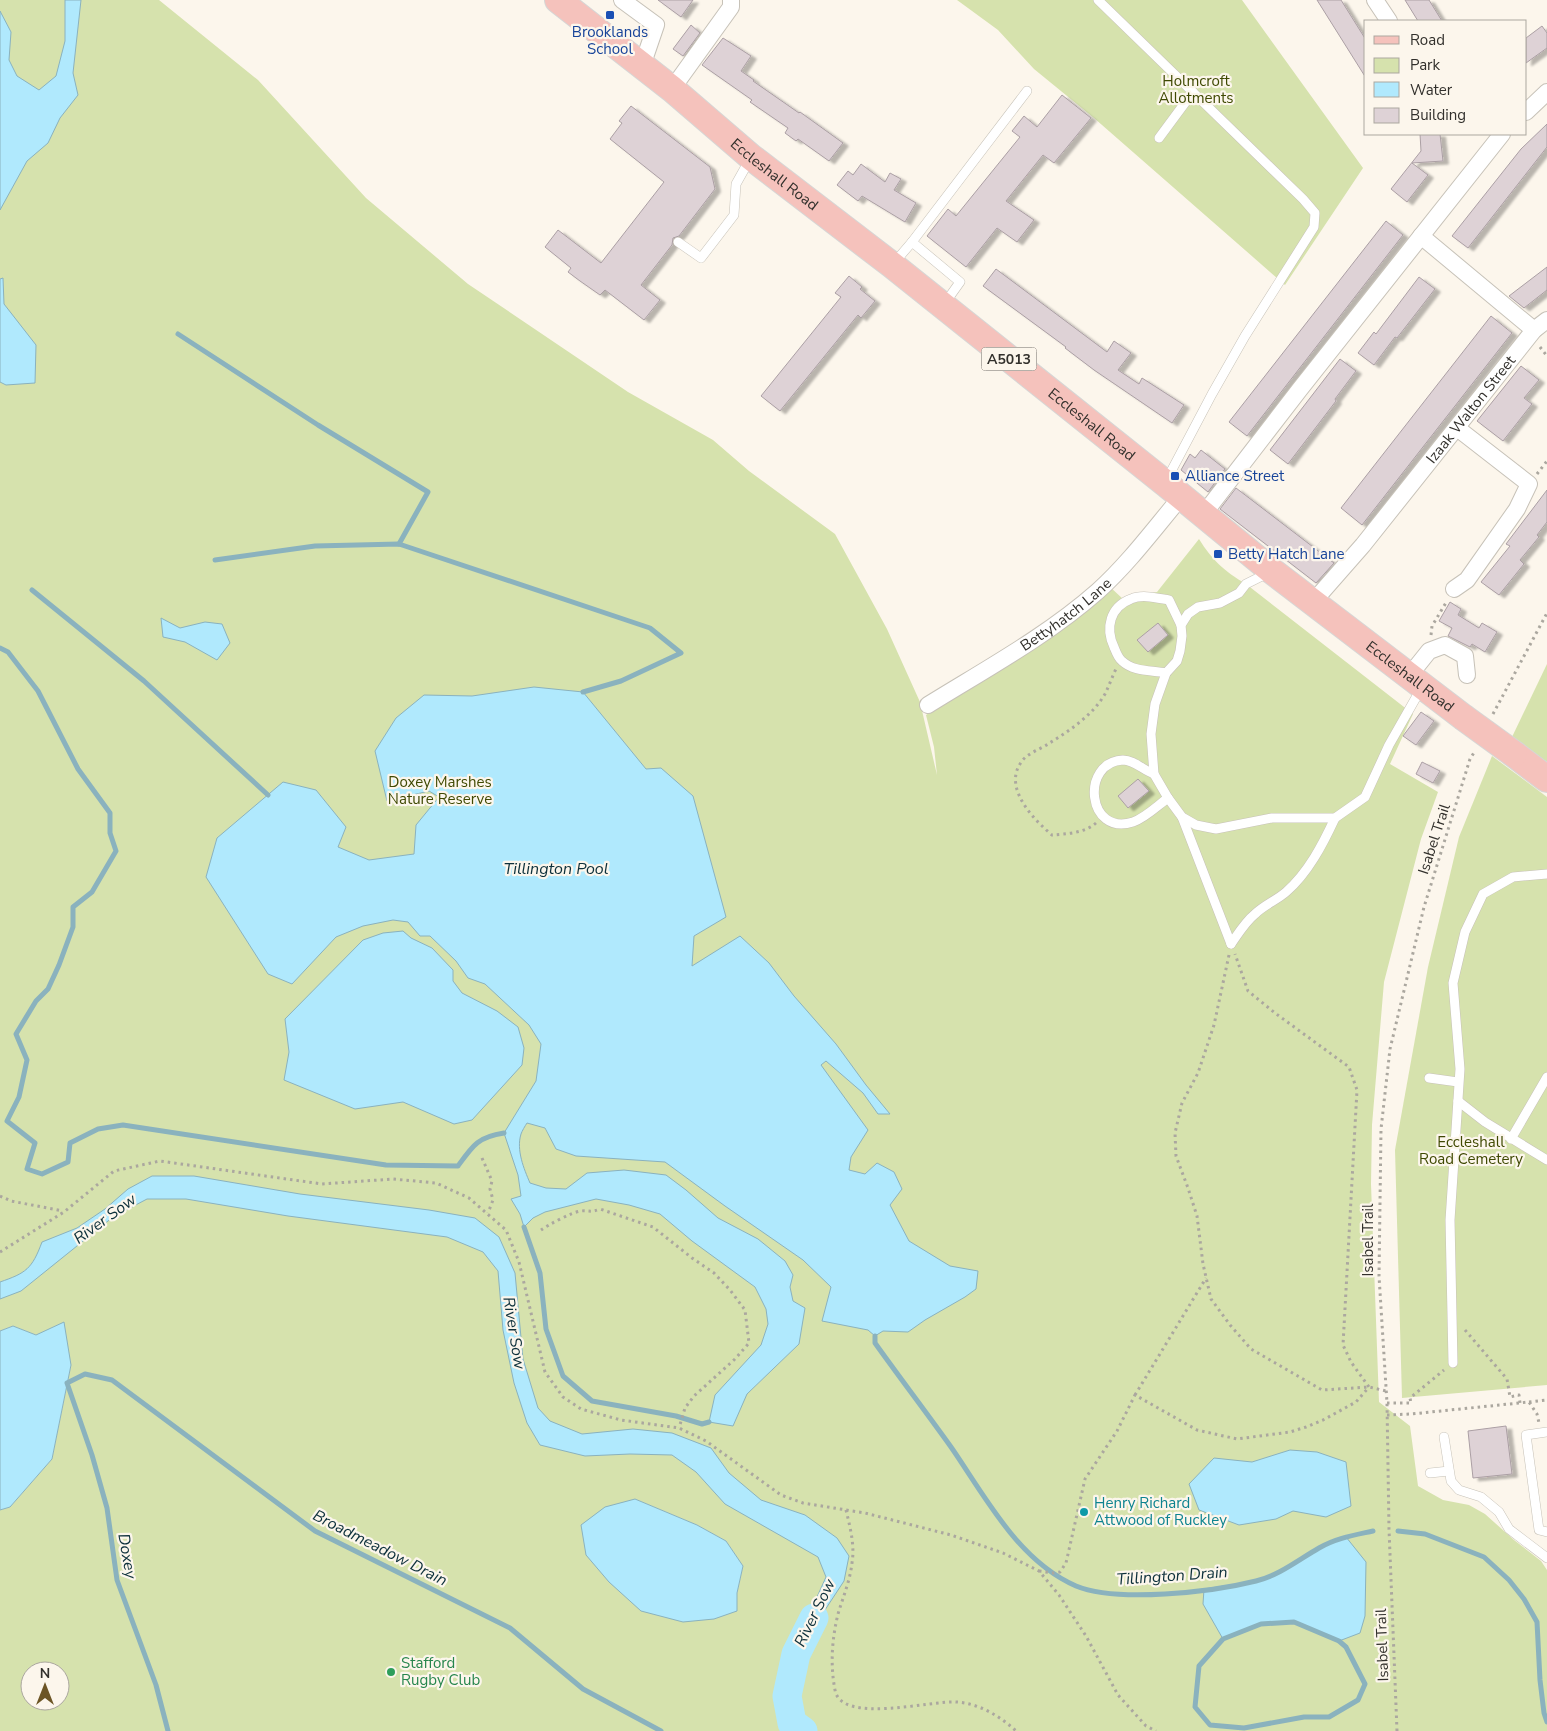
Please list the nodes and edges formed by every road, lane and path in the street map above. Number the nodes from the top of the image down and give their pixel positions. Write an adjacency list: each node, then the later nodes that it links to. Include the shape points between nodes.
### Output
1 (558, 0): 7 (main road, Eccleshall Road / A5013)
2 (622, 0): 7 (street, via 656,25)
3 (731, 0): 8 (street, via 731,7)
4 (1098, 0): 10 (lane)
5 (1375, 0): 6 (street)
6 (1388, 20)
7 (642, 66): 8 (main road, Eccleshall Road / A5013)
8 (672, 89): 15 (main road, Eccleshall Road / A5013)
9 (1027, 91): 18 (lane)
10 (1193, 92): 14 (lane); 24 (lane, via 1304,200 1315,213 1315,220 1314,227 1212,394)
11 (1547, 92): 12 (street)
12 (1527, 111)
13 (1498, 135): 16 (street)
14 (1159, 138)
15 (752, 157): 17 (lane, via 736,184 734,215 701,258); 19 (main road, Eccleshall Road / A5013)
16 (1421, 236): 22 (street); 25 (street)
17 (678, 242)
18 (912, 242): 19 (lane); 20 (lane, via 960,282)
19 (892, 265): 20 (main road, Eccleshall Road / A5013)
20 (943, 307): 24 (main road, Eccleshall Road / A5013)
21 (1547, 320): 22 (street, Izaak Walton Street)
22 (1534, 330): 23 (street, Izaak Walton Street)
23 (1457, 428): 27 (street, via 1529,484 1518,510 1467,580); 28 (street, Izaak Walton Street)
24 (1173, 490): 25 (main road, Eccleshall Road / A5013); 37 (street, Bettyhatch Lane, via 1122,568 1098,590 1064,619)
25 (1203, 515): 26 (main road, Eccleshall Road / A5013)
26 (1272, 571): 28 (main road, Eccleshall Road / A5013); 30 (lane, via 1220,602 1198,606)
27 (1454, 589): 31 (path, via 1432,626)
28 (1313, 602): 35 (main road, Eccleshall Road / A5013)
29 (1547, 613): 36 (path)
30 (1181, 625): 32 (lane, via 1169,600 1132,598 1121,604 1112,615 1109,629); 33 (lane, via 1180,650)
31 (1429, 651): 34 (street, via 1445,645 1465,656); 35 (street)
32 (1120, 660): 33 (lane, via 1137,670); 42 (path, via 1096,706 1062,735 1025,757 1016,774 1017,788 1026,810 1052,834 1092,826)
33 (1166, 674): 39 (lane, via 1152,718)
34 (1467, 675)
35 (1416, 681): 40 (main road, Eccleshall Road / A5013, bridge); 44 (lane, via 1365,797)
36 (1506, 686)
37 (928, 705)
38 (1470, 759): 63 (path, Isabel Trail, via 1424,906 1390,1049 1381,1129 1378,1276)
39 (1154, 774): 41 (lane); 42 (lane, via 1123,760 1106,766 1095,782 1094,791)
40 (1547, 779)
41 (1168, 798): 42 (lane, via 1134,822 1116,824); 43 (lane)
42 (1101, 816)
43 (1182, 817): 44 (lane, via 1196,825 1216,829 1272,818); 46 (lane)
44 (1335, 818): 46 (lane, via 1325,840 1298,880 1255,913)
45 (1547, 874): 49 (lane, via 1513,877 1483,894 1465,932 1454,984 1460,1069)
46 (1231, 944): 59 (path, via 1214,1025 1198,1073 1182,1103 1175,1133 1176,1156 1197,1216); 62 (path, via 1248,991 1349,1066 1357,1090 1343,1345)
47 (1547, 1076): 51 (lane)
48 (1430, 1078): 49 (lane)
49 (1458, 1082): 50 (lane)
50 (1458, 1101): 51 (lane); 60 (lane, via 1450,1220)
51 (1511, 1139): 53 (lane)
52 (482, 1158): 56 (path, via 492,1181 493,1200)
53 (1547, 1160)
54 (0, 1196): 55 (path)
55 (64, 1212): 56 (path, via 114,1171 160,1161 322,1184 393,1178 436,1183 469,1198); 58 (path)
56 (488, 1213): 70 (path, via 506,1230 519,1262 545,1372 563,1397 581,1409 621,1420)
57 (541, 1230): 70 (path, via 581,1211 600,1209 653,1227 714,1273 745,1310 749,1343 694,1396 685,1408)
58 (0, 1252)
59 (1206, 1277): 62 (path, via 1211,1299 1251,1349 1322,1390); 64 (path)
60 (1453, 1317): 61 (lane); 68 (path, via 1507,1379 1510,1397 1519,1395)
61 (1453, 1363): 67 (path, via 1410,1398 1411,1403)
62 (1370, 1387): 63 (path); 64 (path, via 1356,1402 1306,1427 1237,1439 1197,1430)
63 (1386, 1391): 67 (path, Isabel Trail)
64 (1135, 1395): 78 (path, via 1117,1431 1084,1479 1066,1564 1060,1572)
65 (1547, 1400): 66 (path)
66 (1529, 1402): 68 (path); 71 (path)
67 (1387, 1403): 69 (path, Isabel Trail)
68 (1520, 1403): 69 (path)
69 (1387, 1415): 81 (path, Isabel Trail)
70 (679, 1428): 75 (path, via 706,1441 781,1495 803,1503)
71 (1543, 1432): 76 (lane, via 1526,1435 1539,1530)
72 (1444, 1437): 73 (lane)
73 (1448, 1471): 74 (lane); 77 (lane, via 1451,1482 1459,1490 1481,1497 1500,1512 1509,1529)
74 (1430, 1473)
75 (846, 1510): 78 (path, via 951,1535 1003,1553); 79 (path, via 853,1542 852,1562 832,1640 835,1693 840,1700 854,1707 890,1710 956,1702 982,1707)
76 (1547, 1532)
77 (1547, 1558)
78 (1038, 1571): 80 (path, via 1059,1595 1086,1636 1118,1695 1146,1726)
79 (1016, 1731)
80 (1156, 1731)
81 (1397, 1731)

